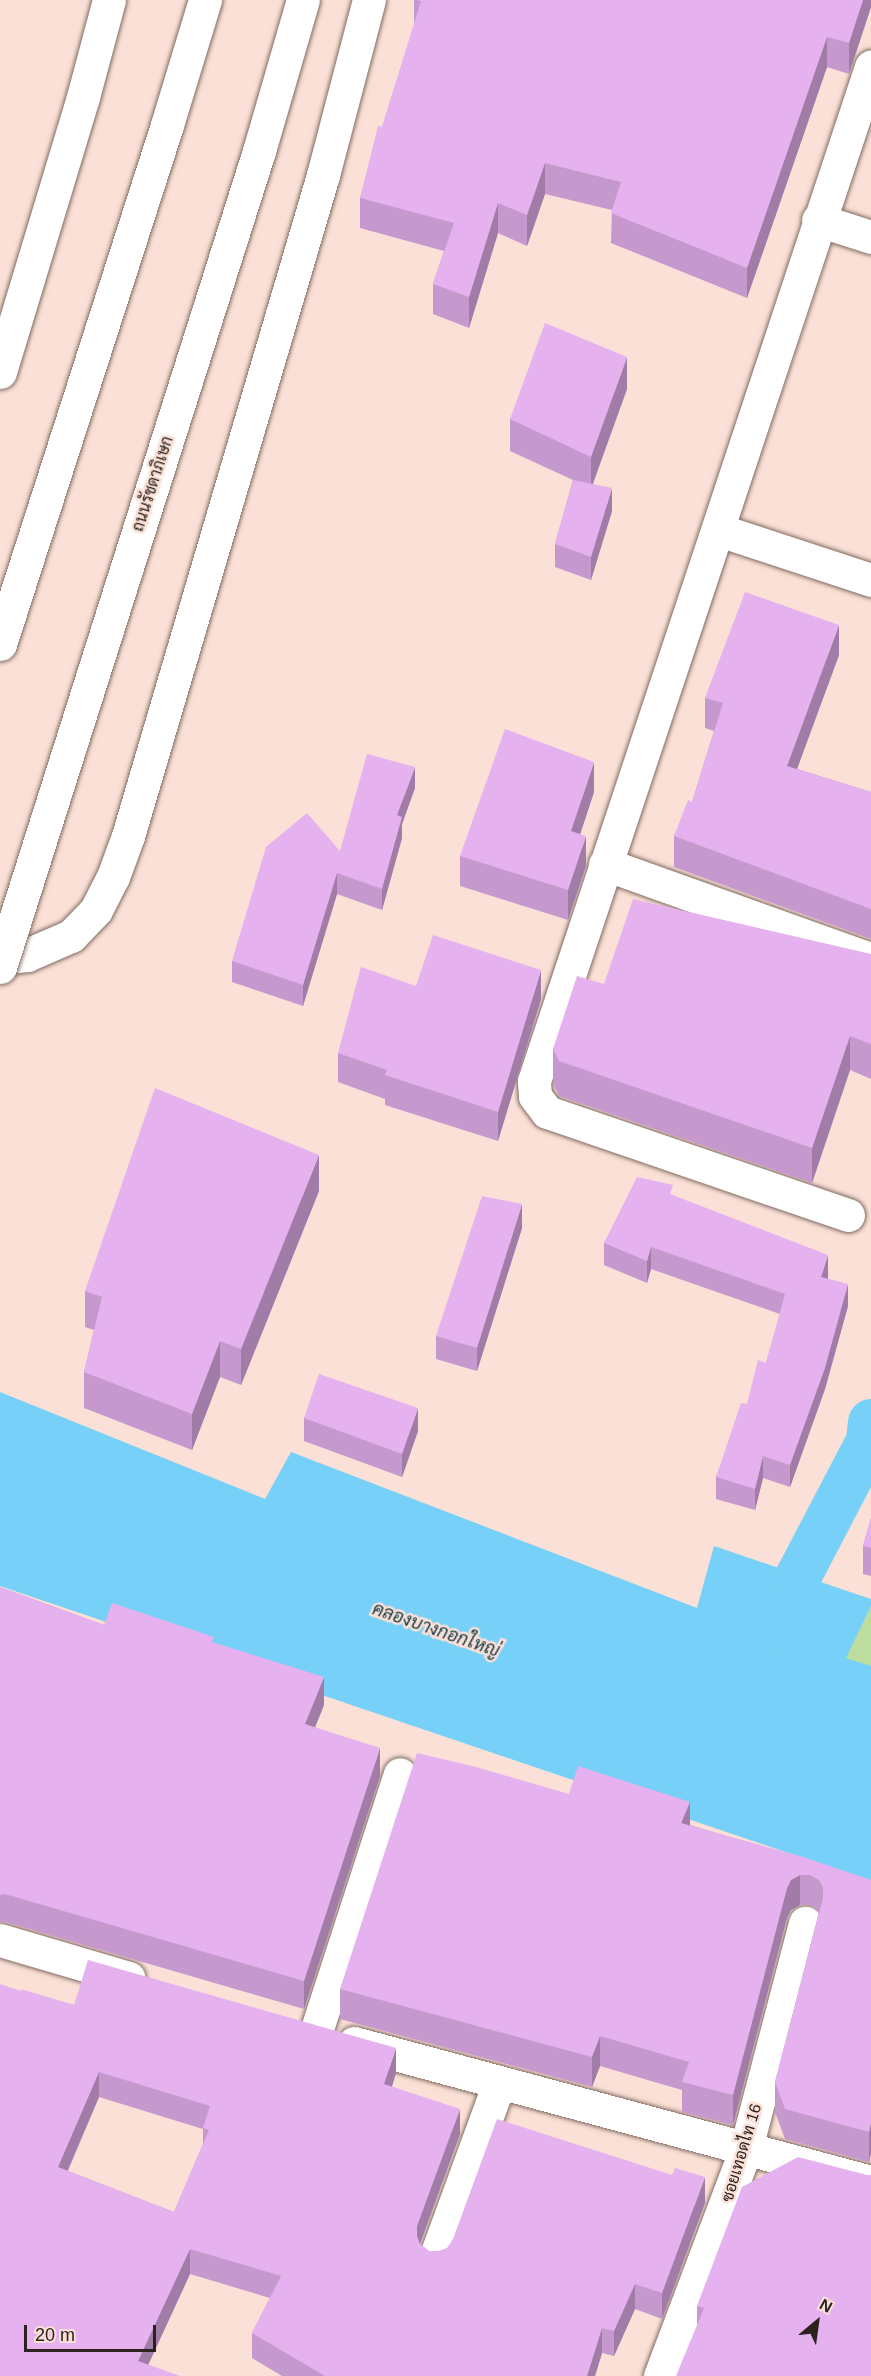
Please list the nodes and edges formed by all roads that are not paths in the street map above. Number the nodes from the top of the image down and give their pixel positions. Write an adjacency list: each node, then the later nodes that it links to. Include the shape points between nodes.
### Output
1 (109, 0): 8 (street)
2 (205, 0): 11 (street)
3 (303, 0): 15 (street, ถนนรัชดาภิเษก, bridge)
4 (369, 0): 13 (street, via 323,175 113,877 96,910 70,936 27,955)
5 (871, 67): 6 (street)
6 (818, 220): 7 (street); 9 (street)
7 (871, 237)
8 (0, 372)
9 (719, 530): 10 (street); 12 (street)
10 (871, 580)
11 (0, 644)
12 (605, 864): 14 (street); 16 (street, via 534,1081 535,1096 548,1112)
13 (0, 958)
14 (871, 959)
15 (0, 967)
16 (848, 1215)
17 (400, 1774): 22 (street)
18 (805, 1923): 24 (street, ซอยเทอดไท 16)
19 (0, 1940): 20 (street)
20 (158, 1986)
21 (282, 2022): 22 (street)
22 (316, 2032): 23 (street)
23 (499, 2083): 24 (street); 26 (street)
24 (746, 2148): 25 (street); 27 (street, ซอยเทอดไท 16)
25 (864, 2180)
26 (435, 2258)
27 (660, 2376)

